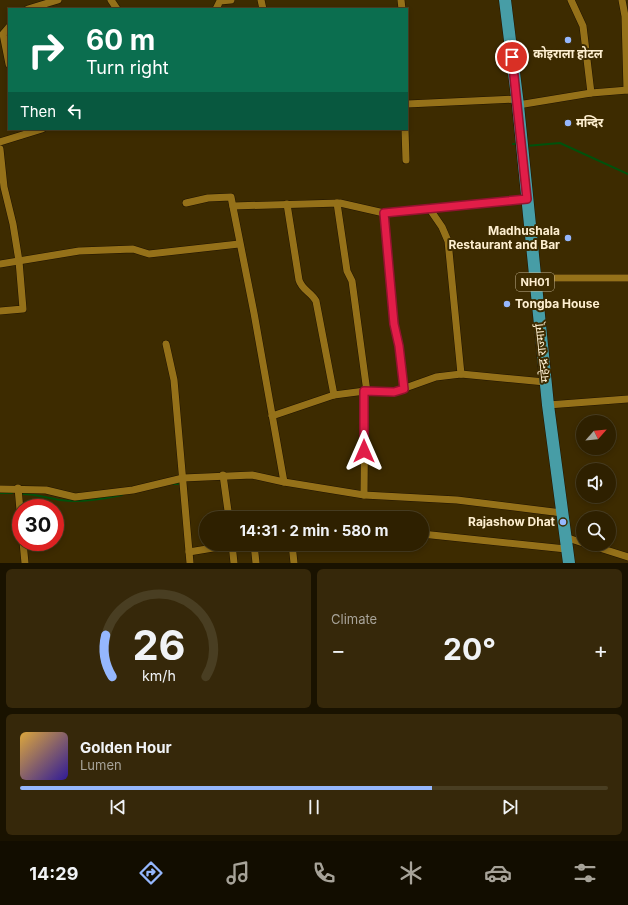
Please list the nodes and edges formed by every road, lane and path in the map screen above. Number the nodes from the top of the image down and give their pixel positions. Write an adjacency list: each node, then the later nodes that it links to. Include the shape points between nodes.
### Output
1 (58, 0): 6 (street)
2 (231, 0): 7 (street, via 220,2)
3 (505, 0): 12 (highway, महेन्द्र राज्मार्ग् / NH01)
4 (571, 0): 11 (street, via 583,26)
5 (622, 0): 10 (street, via 625,16)
6 (31, 8)
7 (217, 8)
8 (1, 35): 9 (street)
9 (8, 60)
10 (627, 90): 11 (street)
11 (591, 93): 12 (street)
12 (517, 102): 13 (street); 19 (highway, महेन्द्र राज्मार्ग् / NH01)
13 (408, 104)
14 (39, 130): 16 (street)
15 (405, 130): 18 (street)
16 (0, 142)
17 (0, 149): 27 (street, via 4,187)
18 (406, 160)
19 (527, 199): 24 (street); 29 (highway, महेन्द्र राज्मार्ग् / NH01)
20 (186, 203): 23 (street, via 208,198 231,197)
21 (336, 203): 22 (street); 25 (street); 36 (street, via 347,271 352,281)
22 (287, 204): 23 (street); 37 (street, via 299,280 316,301)
23 (232, 206): 26 (street)
24 (430, 208): 25 (street); 33 (street, via 448,241)
25 (384, 213): 35 (street, via 394,324)
26 (239, 244): 27 (street, via 149,254 133,249 79,251); 40 (street)
27 (19, 261): 28 (street); 31 (street, via 23,309)
28 (0, 264)
29 (535, 278): 30 (street); 34 (highway, महेन्द्र राज्मार्ग् / NH01)
30 (628, 278)
31 (0, 311)
32 (166, 344): 42 (street, via 174,380)
33 (461, 374): 34 (street); 35 (street, via 436,377)
34 (545, 382): 39 (highway, महेन्द्र राज्मार्ग् / NH01)
35 (404, 389): 36 (street, via 394,392)
36 (366, 392): 37 (street); 46 (street)
37 (334, 395): 40 (street)
38 (628, 399): 39 (street)
39 (548, 405): 49 (highway, महेन्द्र राज्मार्ग् / NH01)
40 (272, 416): 43 (street)
41 (223, 476): 42 (street); 43 (street, via 252,475); 48 (street)
42 (183, 478): 45 (street, via 133,490 75,497 46,490); 60 (street)
43 (284, 482): 46 (street)
44 (0, 488): 45 (street)
45 (18, 488): 47 (street)
46 (364, 495): 49 (street, via 457,500)
47 (19, 499)
48 (228, 511)
49 (562, 513): 51 (highway, महेन्द्र राज्मार्ग् / NH01)
50 (429, 535): 53 (street)
51 (565, 537): 52 (street); 53 (highway, महेन्द्र राज्मार्ग् / NH01)
52 (576, 541)
53 (566, 549): 67 (highway, महेन्द्र राज्मार्ग् / NH01)
54 (199, 550): 60 (street)
55 (24, 551): 62 (street)
56 (234, 551): 64 (street)
57 (255, 551): 65 (street)
58 (293, 551): 66 (street)
59 (609, 551): 61 (street)
60 (189, 552): 63 (street)
61 (628, 557)
62 (25, 563)
63 (190, 563)
64 (234, 563)
65 (256, 563)
66 (294, 563)
67 (569, 563)

